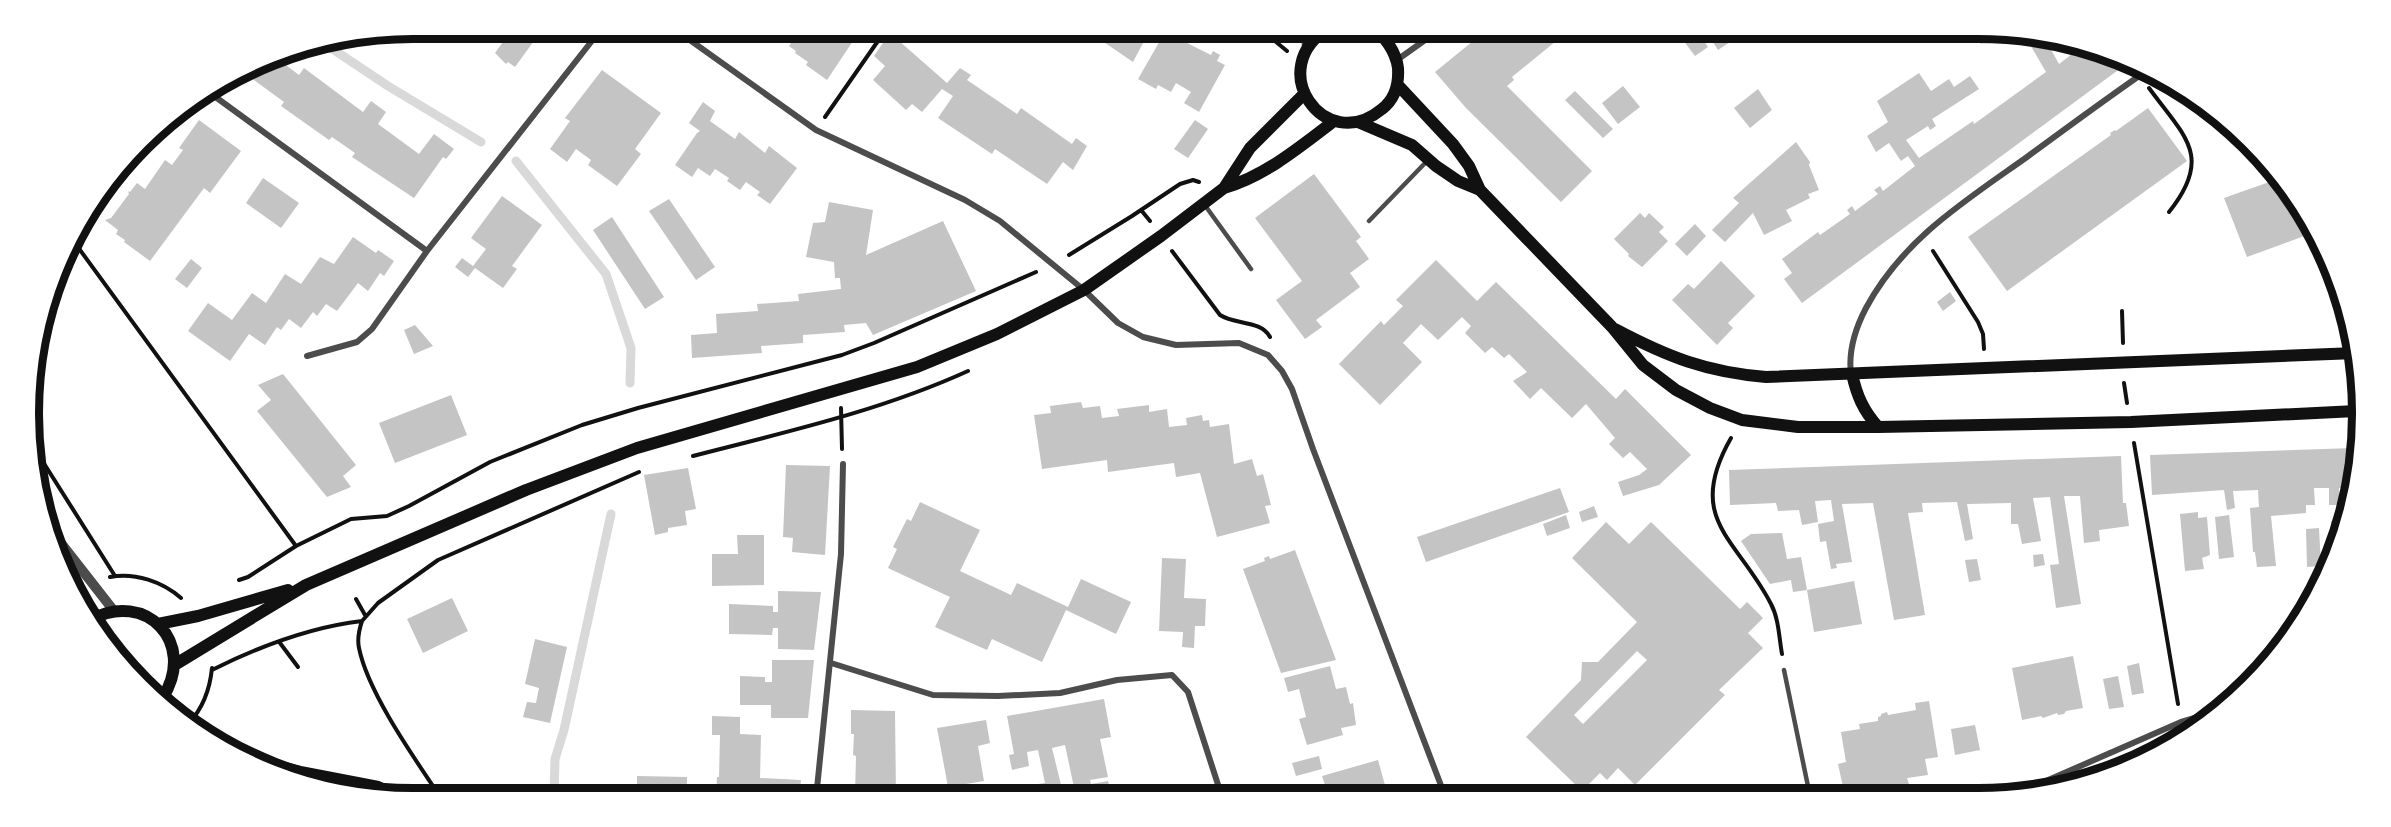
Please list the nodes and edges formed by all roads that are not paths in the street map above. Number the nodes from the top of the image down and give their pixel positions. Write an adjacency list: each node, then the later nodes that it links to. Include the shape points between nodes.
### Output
1 (593, 39): 20 (street)
2 (688, 39): 22 (street, via 816,130 999,221)
3 (1306, 39): 7 (street)
4 (1314, 39): 7 (main road)
5 (1383, 39): 8 (main road)
6 (1427, 39): 8 (street)
7 (1307, 47): 11 (main road, via 1301,62)
8 (1397, 60): 10 (main road)
9 (2138, 76): 26 (street, via 1948,214 1904,252 1888,271 1861,318 1850,351)
10 (1397, 84): 14 (main road, via 1386,106); 17 (main road, via 1454,144)
11 (1304, 94): 13 (main road, via 1323,116); 16 (main road, via 1250,148)
12 (214, 96): 20 (street)
13 (1334, 121): 14 (main road); 16 (main road, via 1244,183)
14 (1358, 122): 15 (main road, via 1412,145)
15 (1428, 160): 17 (main road, via 1458,181); 19 (lane)
16 (1224, 188): 18 (main road)
17 (1480, 190): 23 (main road)
18 (1204, 204): 21 (lane); 22 (main road)
19 (1369, 221)
20 (427, 251): 25 (street, via 372,329 357,342)
21 (1251, 269)
22 (1084, 290): 31 (main road, via 997,334 917,367 637,448 526,490); 43 (street, via 1118,324 1143,338 1176,345 1239,343 1268,356 1282,371)
23 (1612, 327): 26 (main road, via 1679,360 1710,370 1766,377); 28 (main road, via 1643,365 1676,390 1710,408 1742,420 1798,427)
24 (2347, 353): 26 (main road)
25 (307, 356)
26 (1852, 374): 28 (main road, via 1857,395)
27 (2352, 411): 28 (main road, via 2131,422)
28 (1878, 427)
29 (843, 464): 35 (street, via 841,554)
30 (64, 547): 32 (street)
31 (306, 585): 34 (main road); 36 (main road)
32 (114, 610): 33 (main road); 34 (main road, via 130,610)
33 (99, 616)
34 (158, 624): 36 (main road, via 168,635)
35 (831, 663): 41 (street); 42 (street, via 933,695 1060,693 1117,680 1172,675 1188,692)
36 (176, 664): 38 (main road)
37 (1784, 670): 44 (lane)
38 (165, 693)
39 (2196, 718): 40 (street)
40 (2043, 782)
41 (817, 788)
42 (1219, 788)
43 (1442, 788)
44 (1808, 788)

